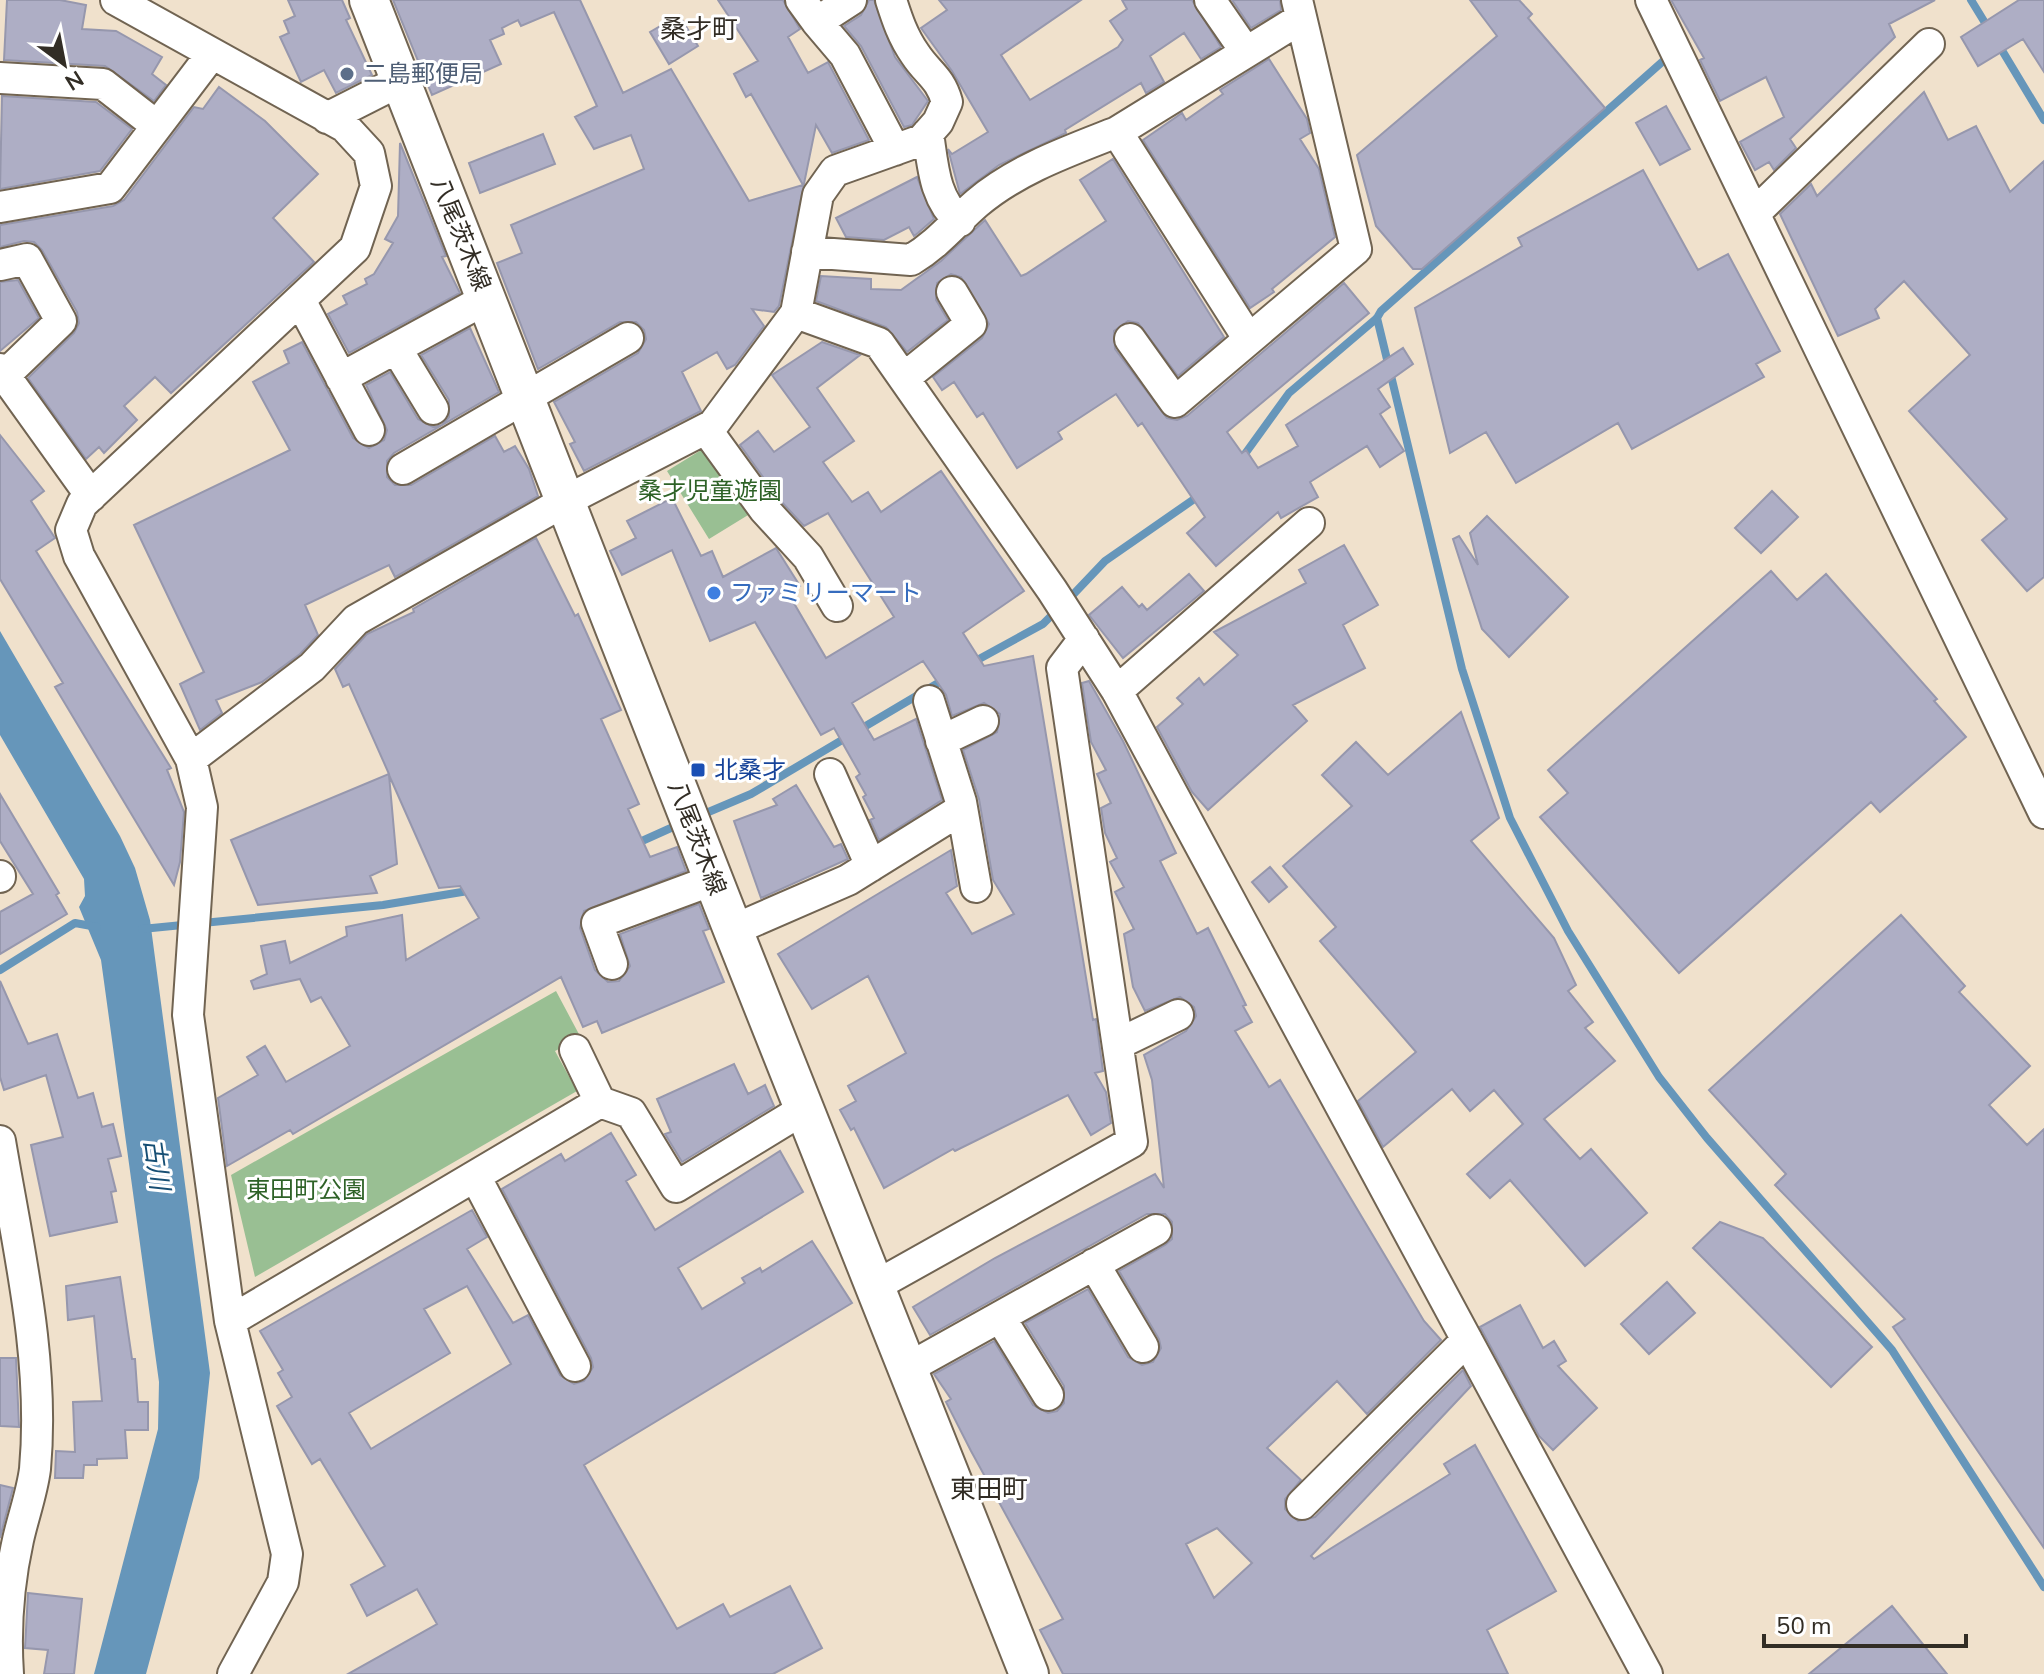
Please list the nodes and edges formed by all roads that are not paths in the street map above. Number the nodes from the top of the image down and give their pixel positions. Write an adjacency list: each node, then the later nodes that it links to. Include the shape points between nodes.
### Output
1 (116, 0): 11 (street)
2 (369, 0): 13 (main road, 八尾茨木線)
3 (851, 0): 8 (street)
4 (891, 0): 17 (street, via 901,30 916,57 941,82 947,102)
5 (1210, 0): 10 (street)
6 (1651, 0): 20 (street)
7 (1299, 9): 10 (street); 29 (street, via 1356,249)
8 (809, 11): 18 (street, via 845,55)
9 (1929, 44): 20 (street)
10 (1246, 52): 16 (street)
11 (211, 55): 14 (street); 15 (street)
12 (0, 78): 15 (street, via 103,84)
13 (400, 81): 14 (street); 25 (main road, 八尾茨木線)
14 (327, 118): 26 (street, via 345,127 369,153 376,186 355,248)
15 (157, 126): 19 (street, via 110,188)
16 (1117, 132): 21 (street, via 1042,161 978,202); 29 (street)
17 (928, 133): 18 (street); 21 (street, via 937,187 947,210)
18 (895, 150): 22 (street, via 835,171 818,195)
19 (0, 207)
20 (1756, 212): 52 (street)
21 (960, 221): 22 (street, via 911,260)
22 (807, 252): 27 (street)
23 (0, 265): 32 (street, via 27,259 61,321)
24 (952, 292): 34 (street, via 971,324)
25 (486, 299): 31 (street); 35 (main road, 八尾茨木線)
26 (300, 300): 33 (street); 40 (street)
27 (796, 313): 34 (street, via 879,343); 37 (street)
28 (628, 338): 35 (street)
29 (1248, 338): 30 (street, via 1175,402)
30 (1130, 339)
31 (396, 348): 33 (street); 36 (street)
32 (2, 373): 40 (street)
33 (341, 378): 38 (street)
34 (904, 378): 44 (street)
35 (526, 398): 39 (street); 41 (main road, 八尾茨木線)
36 (433, 409)
37 (706, 429): 41 (street); 43 (street, via 764,509 808,557)
38 (369, 430)
39 (403, 469)
40 (91, 496): 49 (street, via 71,530 79,556)
41 (567, 500): 49 (street, via 356,620 312,667); 54 (main road, 八尾茨木線)
42 (1309, 523): 45 (street)
43 (837, 606)
44 (1070, 618): 45 (street); 59 (street, via 1062,668)
45 (1117, 691): 70 (street)
46 (929, 701): 48 (street)
47 (983, 721): 48 (street)
48 (941, 741): 51 (street)
49 (191, 759): 69 (street, via 202,807 188,1015)
50 (830, 774): 53 (street)
51 (962, 809): 53 (street); 55 (street)
52 (2044, 813)
53 (871, 866): 56 (street)
54 (713, 880): 56 (main road, 八尾茨木線); 57 (street, via 597,923)
55 (976, 887)
56 (733, 930): 62 (main road, 八尾茨木線)
57 (612, 964)
58 (1178, 1015): 59 (street)
59 (1118, 1044): 67 (street, via 1132,1142)
60 (575, 1050): 61 (street)
61 (600, 1102): 62 (street, via 631,1113 676,1187); 64 (street)
62 (804, 1109): 67 (main road, 八尾茨木線)
63 (1, 1157): 76 (street, via 37,1398 35,1471)
64 (475, 1176): 69 (street); 72 (street)
65 (1156, 1230): 66 (street)
66 (1094, 1264): 68 (street); 71 (street)
67 (877, 1285): 73 (main road, 八尾茨木線)
68 (1000, 1317): 73 (street); 74 (street)
69 (230, 1321): 78 (street, via 287,1554 283,1582)
70 (1467, 1340): 75 (street); 80 (street)
71 (1143, 1347)
72 (575, 1366)
73 (908, 1368): 79 (main road, 八尾茨木線)
74 (1048, 1395)
75 (1302, 1504)
76 (9, 1542): 77 (street)
77 (8, 1674)
78 (233, 1674)
79 (1029, 1674)
80 (1647, 1674)

